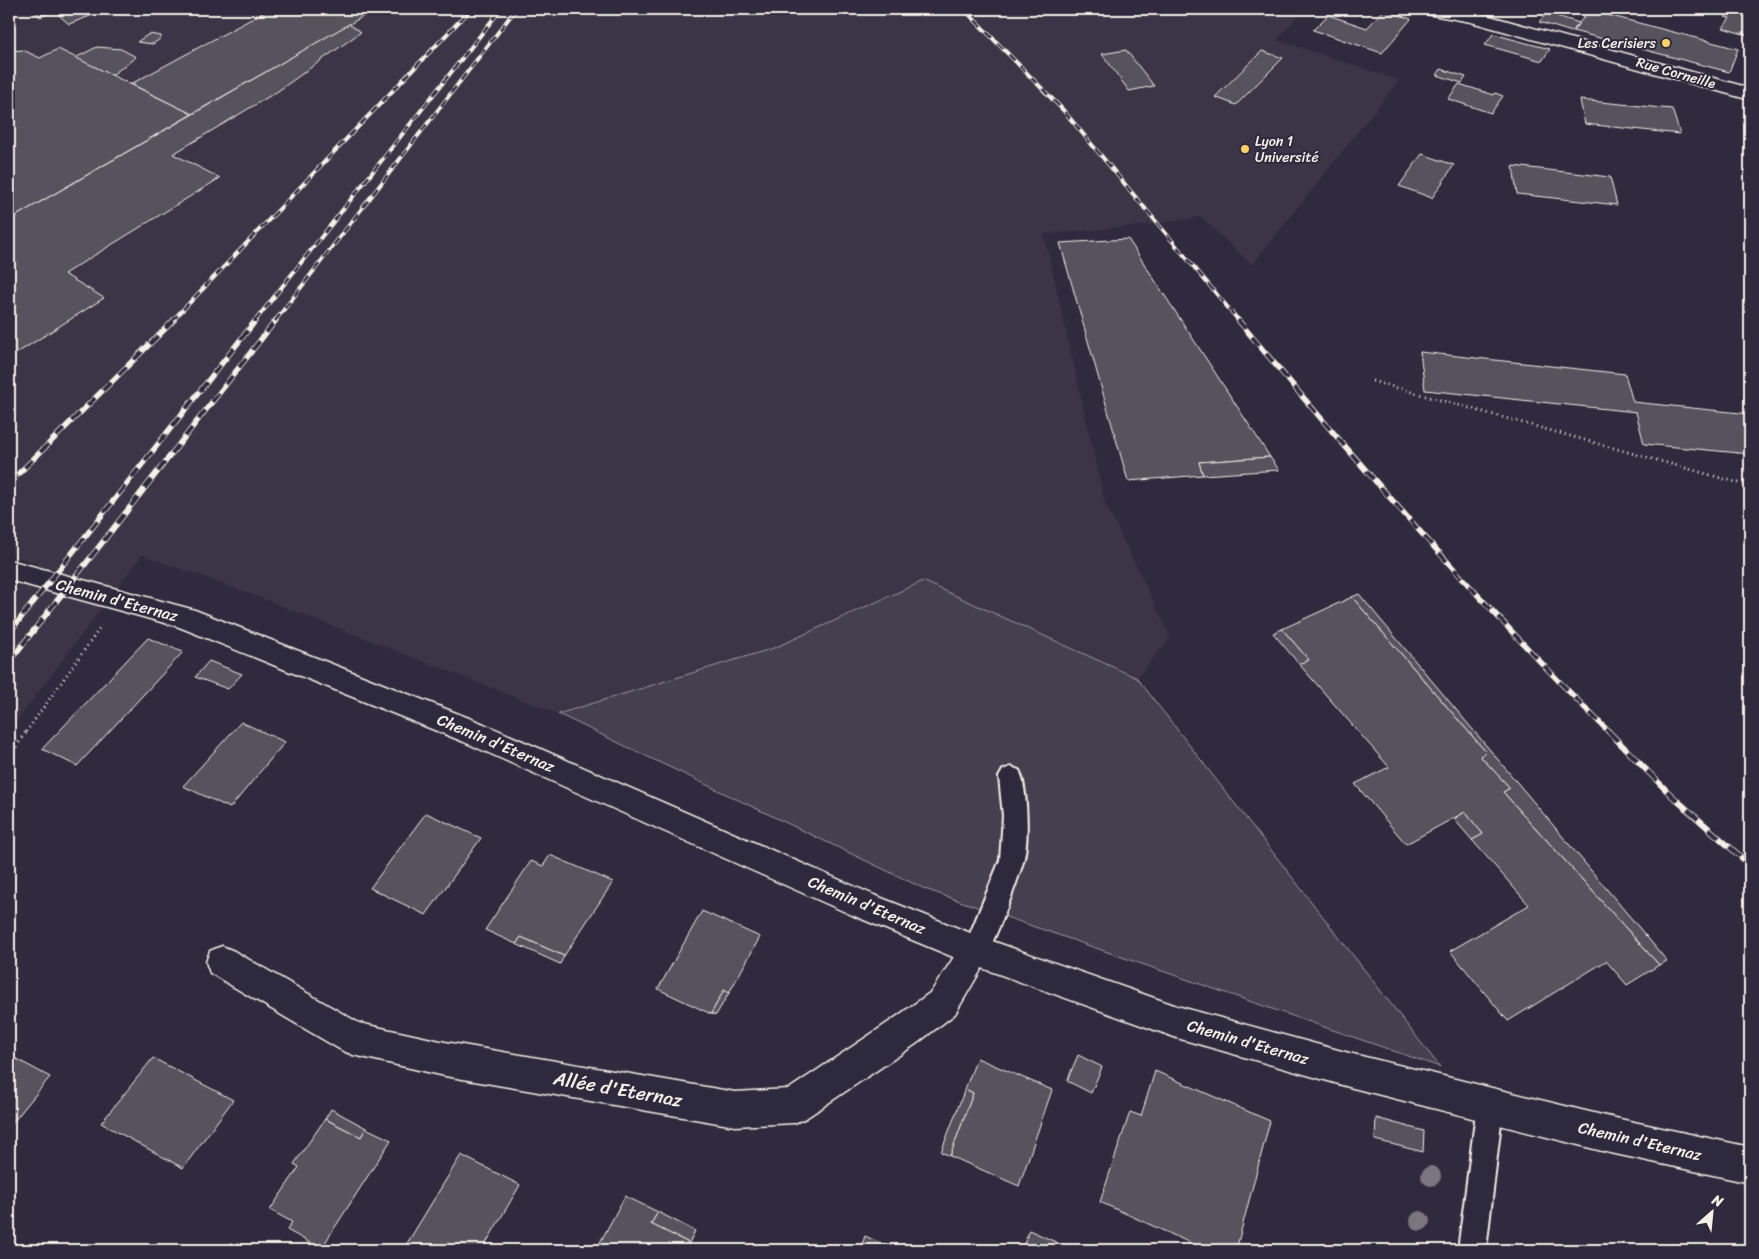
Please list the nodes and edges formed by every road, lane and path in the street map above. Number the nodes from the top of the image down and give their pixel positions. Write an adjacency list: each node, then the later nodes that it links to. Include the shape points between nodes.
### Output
1 (1427, 9): 2 (street, Rue Corneille)
2 (1457, 11): 3 (street, Rue Corneille)
3 (1750, 94)
4 (1372, 381): 5 (path)
5 (1750, 486)
6 (9, 570): 7 (street, Chemin d'Eternaz)
7 (120, 599): 8 (path); 10 (street, Chemin d'Eternaz, via 185,618 474,733 863,905)
8 (9, 756)
9 (1011, 777): 10 (lane, via 1016,816 1012,860)
10 (976, 951): 11 (street, Allée d'Eternaz, via 943,1003 794,1106 735,1109 445,1059 353,1038); 12 (street, Chemin d'Eternaz, via 1177,1022)
11 (222, 962)
12 (1490, 1106): 13 (street, Chemin d'Eternaz); 14 (lane)
13 (1750, 1165)
14 (1472, 1250)

